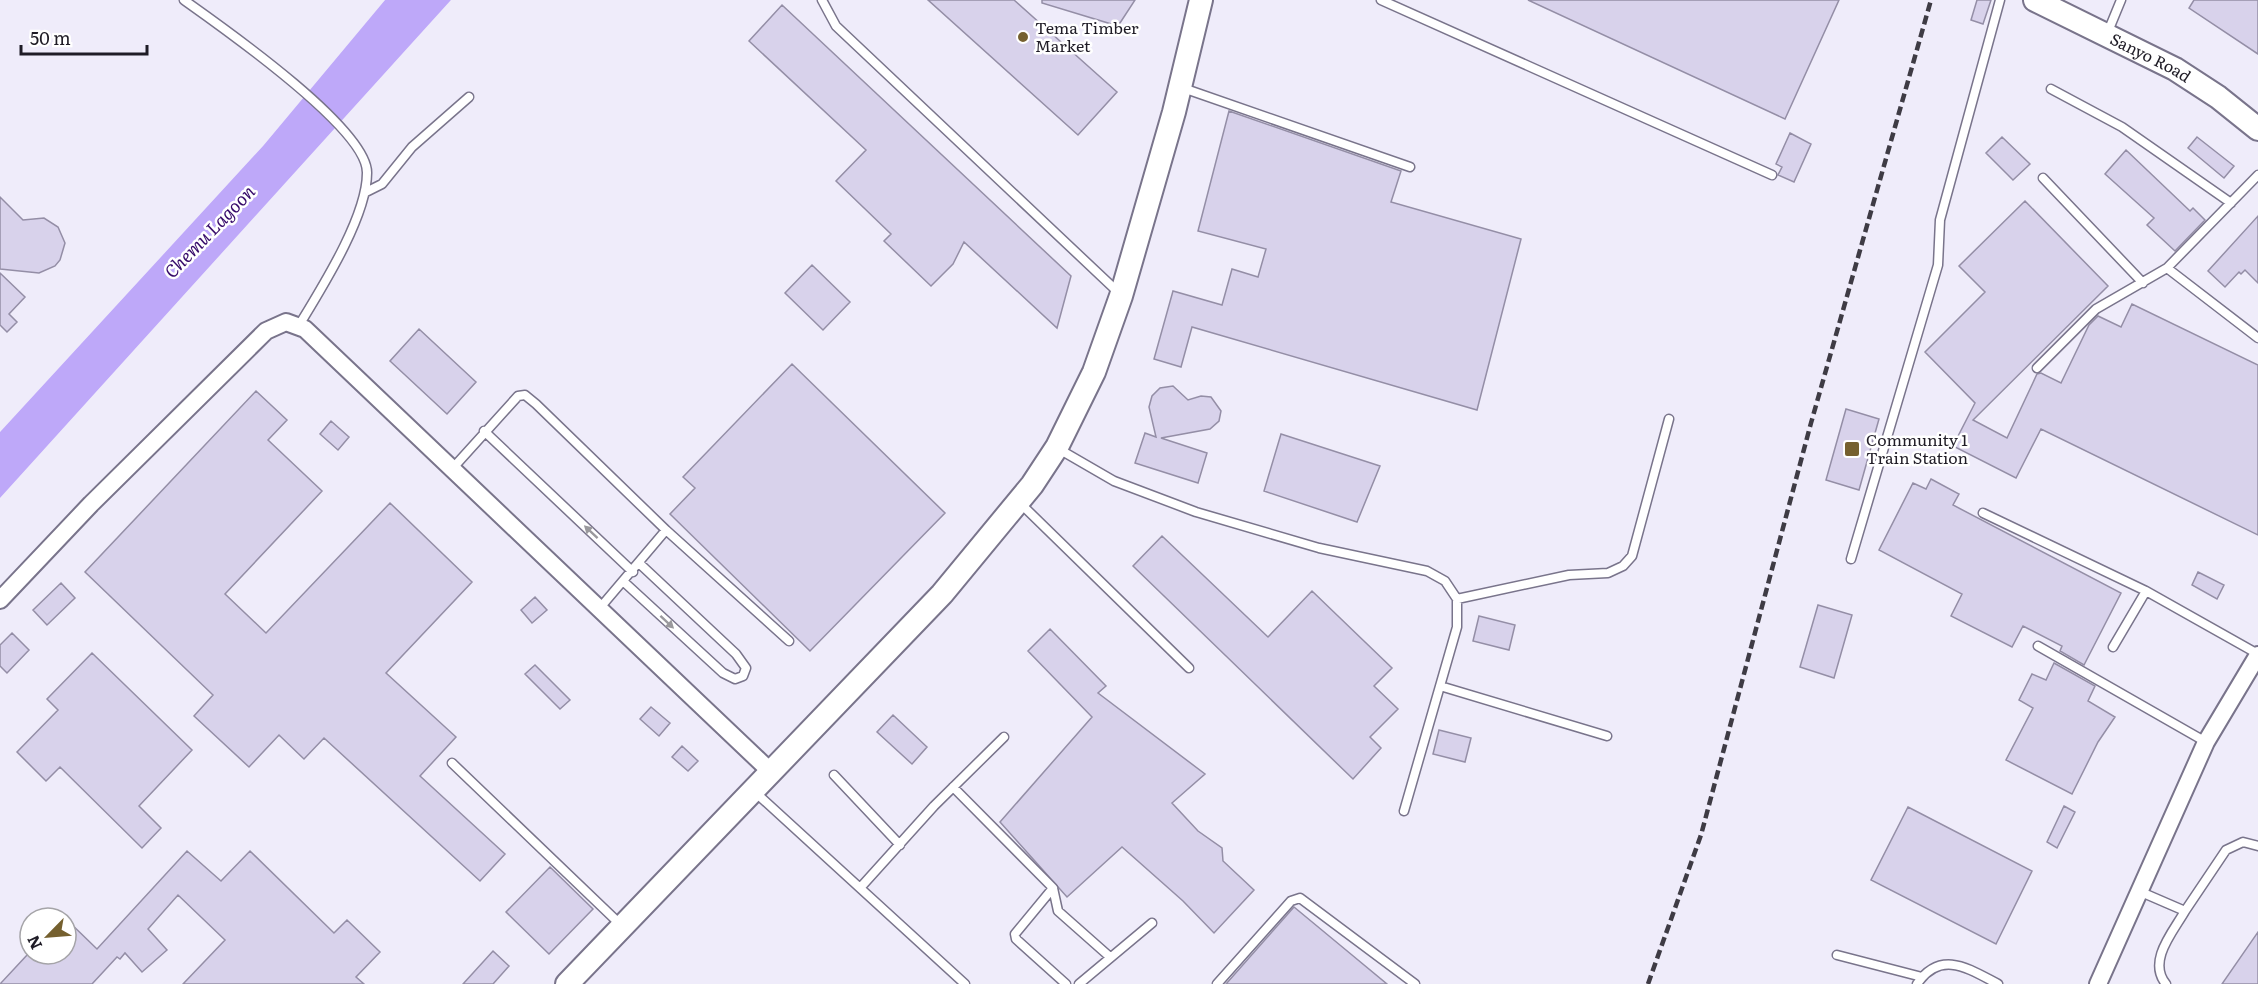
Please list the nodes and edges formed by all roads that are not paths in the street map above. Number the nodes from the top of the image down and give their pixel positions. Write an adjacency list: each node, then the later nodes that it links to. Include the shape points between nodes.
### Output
1 (184, 0): 17 (lane, via 299,88 344,130 365,159)
2 (822, 0): 21 (lane, via 836,26)
3 (1381, 0): 14 (lane)
4 (2000, 0): 32 (lane, via 1940,220 1938,265)
5 (2035, 0): 8 (street, Sanyo Road)
6 (2121, 0): 8 (lane)
7 (1197, 2): 9 (street)
8 (2106, 34): 12 (street, Sanyo Road, via 2175,69)
9 (1179, 86): 13 (lane); 21 (street)
10 (2051, 89): 18 (lane, via 2122,127)
11 (469, 97): 17 (lane, via 412,147 382,184)
12 (2258, 129)
13 (1410, 167)
14 (1772, 175)
15 (2258, 175): 18 (lane)
16 (2043, 178): 20 (lane)
17 (366, 192): 22 (lane, via 333,269)
18 (2231, 203): 19 (lane)
19 (2167, 268): 20 (lane); 23 (lane)
20 (2143, 283): 24 (lane, via 2096,309)
21 (1121, 296): 27 (street, via 1094,372)
22 (298, 327): 28 (street, via 305,329); 37 (street, via 286,322 266,331)
23 (2258, 338)
24 (2037, 368)
25 (1669, 419): 36 (lane, via 1632,556 1623,566 1608,573 1569,575)
26 (484, 431): 28 (lane); 31 (lane, via 518,396 525,395); 33 (lane, one-way to 26)
27 (1057, 447): 29 (street); 36 (lane, via 1114,482 1196,512 1319,548 1427,571 1445,581)
28 (452, 469): 38 (street)
29 (1019, 501): 43 (lane); 49 (street, via 942,594)
30 (1983, 513): 35 (lane)
31 (666, 530): 33 (lane); 39 (lane)
32 (1851, 559)
33 (637, 568): 34 (lane); 34 (lane, one-way to 33, via 723,673 735,679 743,676 746,668 736,654)
34 (624, 582): 38 (lane)
35 (2146, 591): 41 (lane); 42 (lane)
36 (1457, 599): 44 (lane, via 1457,627)
37 (0, 600)
38 (599, 610): 49 (street)
39 (789, 641)
40 (2038, 646): 47 (lane)
41 (2113, 647)
42 (2258, 655): 47 (street)
43 (1189, 668)
44 (1440, 686): 45 (lane); 53 (lane)
45 (1607, 736)
46 (1004, 737): 51 (lane)
47 (2206, 742): 58 (street)
48 (452, 763): 61 (lane)
49 (770, 771): 52 (street)
50 (834, 775): 54 (lane)
51 (953, 787): 54 (lane); 57 (lane)
52 (753, 789): 56 (lane); 61 (street)
53 (1404, 812)
54 (900, 845): 56 (lane)
55 (2258, 846): 59 (lane, via 2243,842 2226,850)
56 (860, 888): 66 (lane)
57 (1053, 888): 63 (lane, via 1058,911); 67 (lane, via 1015,934)
58 (2140, 892): 59 (lane); 72 (street)
59 (2185, 911): 73 (lane, via 2160,956 2159,974)
60 (1152, 923): 63 (lane)
61 (622, 926): 65 (street)
62 (1837, 955): 64 (lane)
63 (1110, 957): 68 (lane)
64 (1919, 981): 71 (lane, via 1925,972 1959,964)
65 (567, 984)
66 (965, 984)
67 (1066, 984)
68 (1079, 984)
69 (1217, 984): 70 (lane, via 1290,901 1300,898)
70 (1415, 984)
71 (1998, 984)
72 (2098, 984)
73 (2166, 984)

